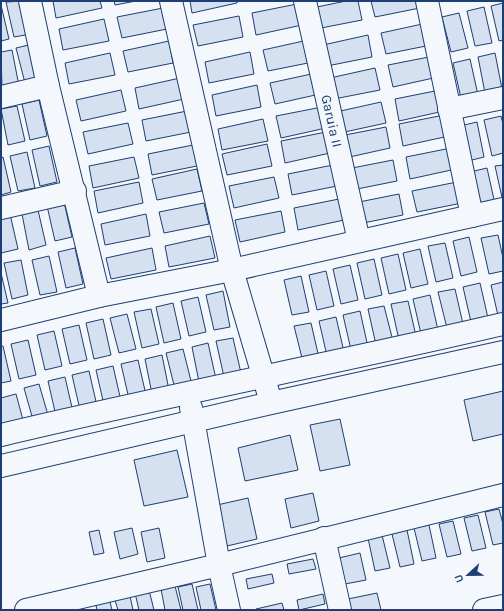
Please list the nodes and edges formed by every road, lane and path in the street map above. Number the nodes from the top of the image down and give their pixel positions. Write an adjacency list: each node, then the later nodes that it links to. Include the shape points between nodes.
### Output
1 (30, 1): 5 (street)
2 (171, 1): 14 (street)
3 (305, 1): 13 (street, Garuia II)
4 (432, 2): 8 (street)
5 (48, 86): 6 (street); 9 (street)
6 (1, 97)
7 (503, 98): 8 (street)
8 (449, 109): 12 (street)
9 (75, 191): 10 (street); 15 (street)
10 (1, 208)
11 (503, 210): 12 (street)
12 (472, 216): 13 (street)
13 (359, 241): 14 (street)
14 (232, 270): 15 (street); 19 (street)
15 (99, 296): 16 (street)
16 (1, 320)
17 (503, 324): 19 (street)
18 (503, 352): 21 (street)
19 (265, 378): 20 (street); 21 (street)
20 (189, 393): 22 (street); 23 (street)
21 (270, 403): 22 (street)
22 (193, 422): 24 (street); 27 (street)
23 (1, 435)
24 (1, 466)
25 (503, 495): 26 (street)
26 (324, 538): 27 (street); 31 (street)
27 (219, 565): 29 (street); 30 (street)
28 (503, 606): 32 (street)
29 (26, 610)
30 (229, 610)
31 (340, 610)
32 (484, 610)

